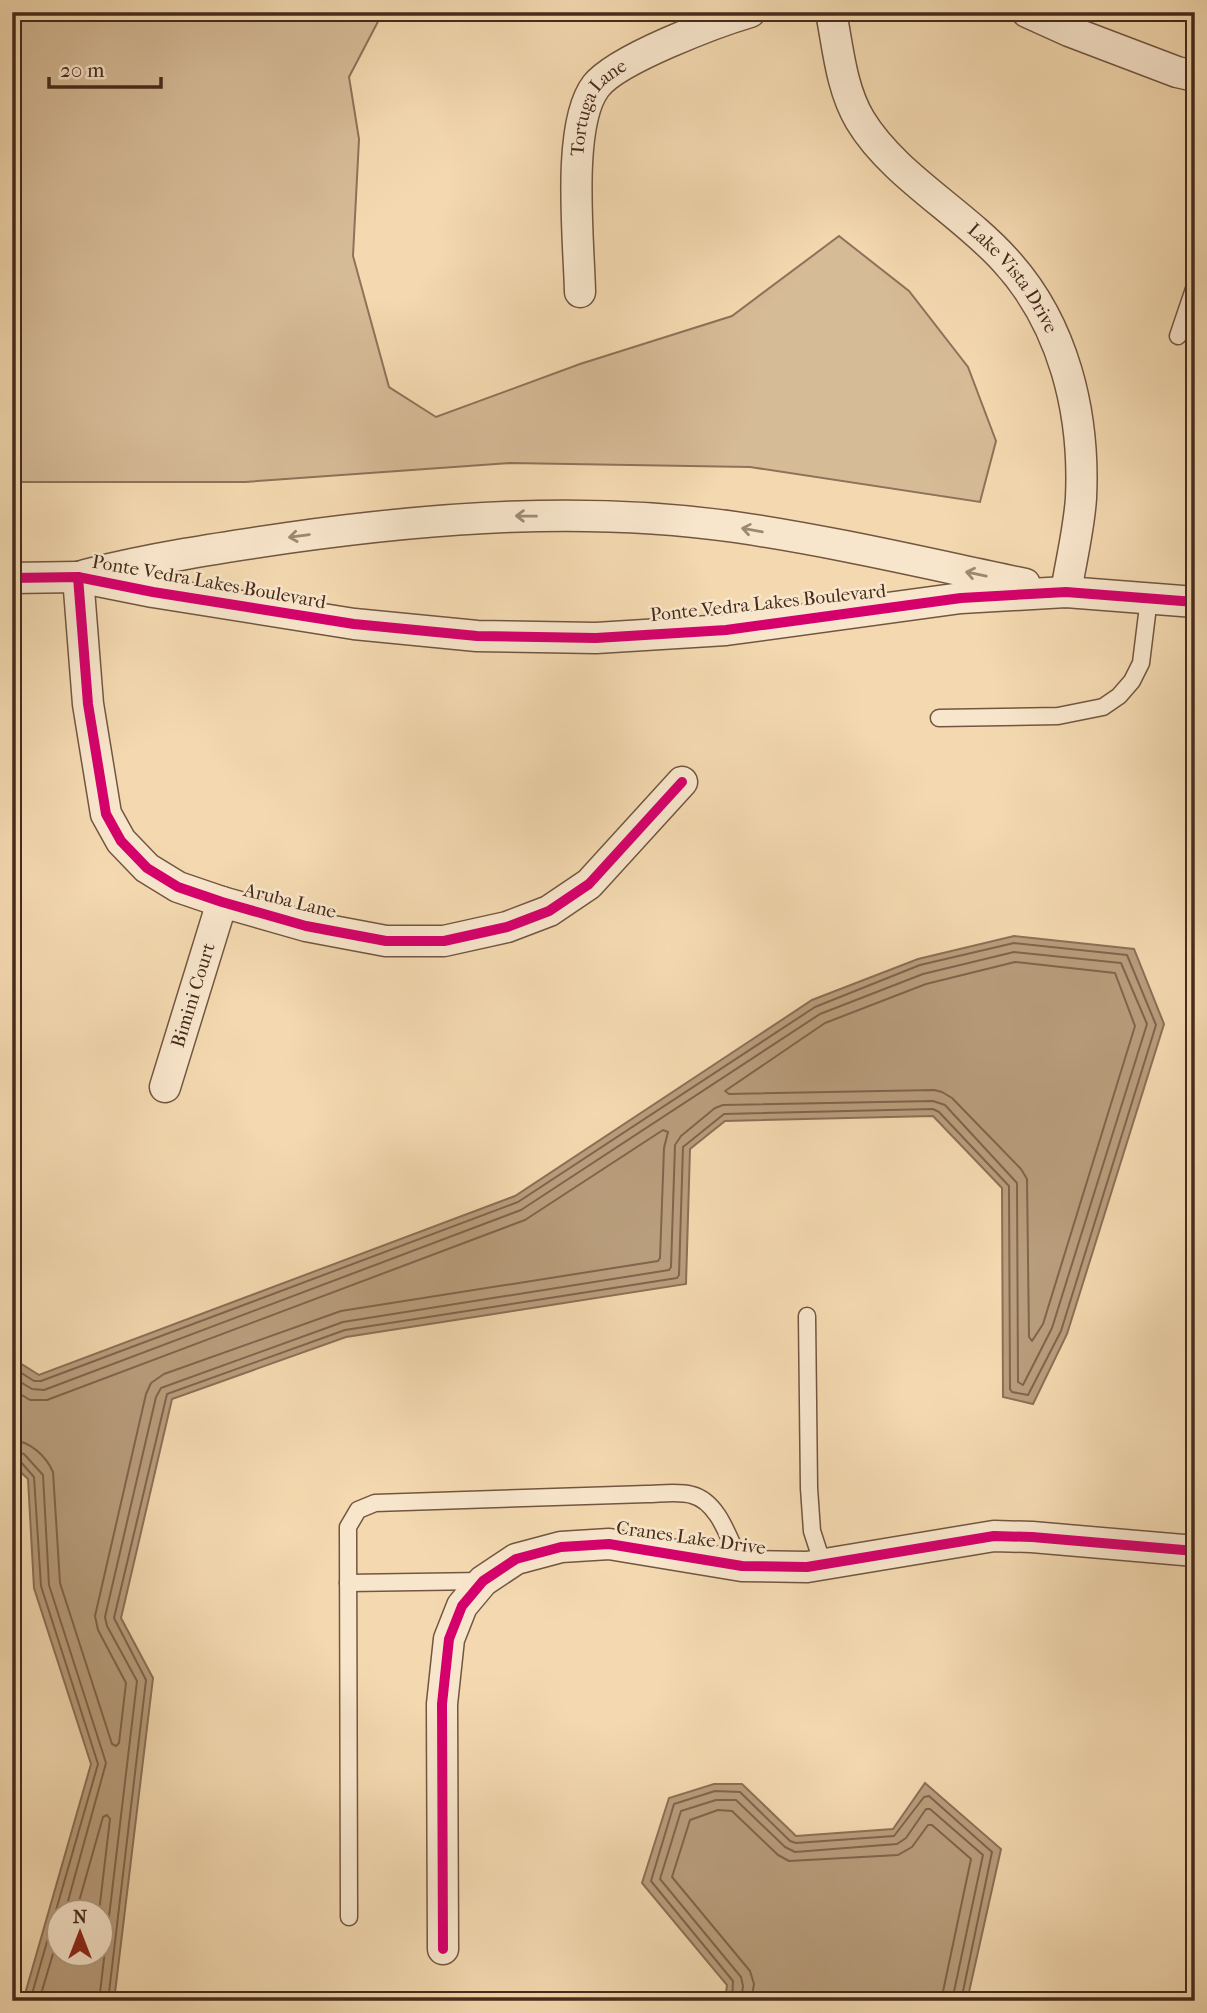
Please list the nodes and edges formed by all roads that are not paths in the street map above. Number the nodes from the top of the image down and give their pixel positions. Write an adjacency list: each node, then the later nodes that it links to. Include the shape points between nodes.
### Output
1 (750, 12): 6 (street, Tortuga Lane, via 666,44 614,70 596,86 585,106 577,158)
2 (831, 12): 10 (street, Lake Vista Drive, via 845,87 859,119 880,148 1005,259 1034,297 1055,338 1071,384 1082,450 1080,500)
3 (1027, 12): 4 (street)
4 (1195, 76)
5 (1195, 286): 7 (lane)
6 (580, 292)
7 (1178, 336)
8 (78, 577): 9 (street, Ponte Vedra Lakes Boulevard); 10 (street, Ponte Vedra Lakes Boulevard, via 354,624 596,638 726,630 961,598); 10 (street, Ponte Vedra Lakes Boulevard, one-way to 8, via 747,530 614,517 505,515 379,525 183,553); 15 (street, Aruba Lane, via 88,704 106,814 121,841 147,868 178,887)
9 (12, 578)
10 (1066, 593): 11 (street, Ponte Vedra Lakes Boulevard)
11 (1149, 598): 12 (street, Ponte Vedra Lakes Boulevard); 13 (lane, via 1141,663 1132,681 1103,707 1058,716)
12 (1195, 602)
13 (939, 718)
14 (682, 782): 15 (street, Aruba Lane, via 589,884 549,911 507,928 444,941 386,940 306,926)
15 (222, 902): 16 (street, Bimini Court)
16 (165, 1087)
17 (807, 1316): 19 (lane, via 808,1488 812,1531)
18 (1195, 1551): 19 (street, Cranes Lake Drive, via 994,1536)
19 (823, 1564): 20 (street, Cranes Lake Drive)
20 (742, 1566): 21 (street, Cranes Lake Drive, via 633,1546 561,1546 516,1559); 22 (lane, via 708,1502 691,1494 375,1503 358,1510 348,1527)
21 (483, 1581): 22 (lane); 24 (street, Cranes Lake Drive, via 462,1606 449,1639 442,1704)
22 (348, 1583): 23 (lane)
23 (349, 1917)
24 (443, 1949)

